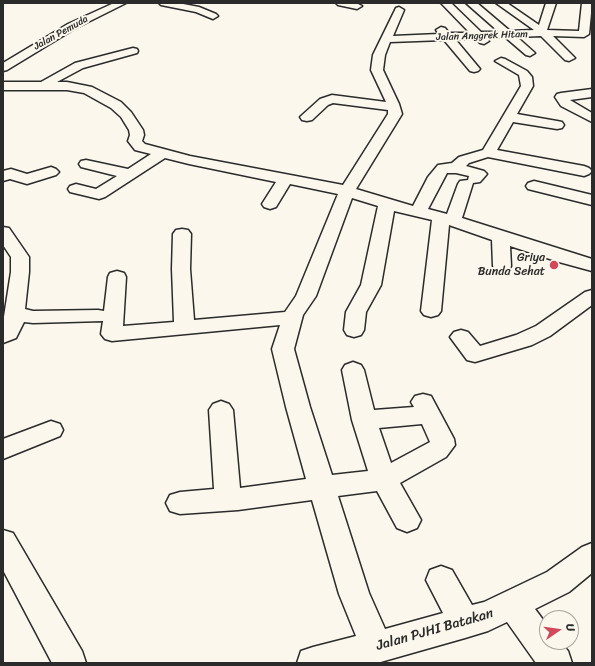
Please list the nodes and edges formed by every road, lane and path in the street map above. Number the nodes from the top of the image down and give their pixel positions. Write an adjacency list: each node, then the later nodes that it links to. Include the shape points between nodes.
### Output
1 (121, 3): 30 (street, Jalan Pemuda, via 72,26)
2 (164, 3): 13 (street)
3 (341, 3): 11 (street)
4 (446, 3): 21 (street)
5 (471, 3): 19 (street)
6 (501, 3): 18 (street)
7 (538, 3): 12 (street)
8 (579, 3): 15 (street)
9 (587, 3): 15 (street)
10 (210, 4): 13 (street)
11 (357, 6)
12 (550, 6): 18 (street)
13 (199, 10): 16 (street)
14 (399, 10): 23 (street)
15 (585, 15): 20 (street, via 584,33)
16 (213, 16)
17 (439, 28): 22 (street)
18 (542, 32): 19 (street, Jalan Anggrek Hitam); 20 (street, Jalan Anggrek Hitam); 27 (street)
19 (509, 34): 21 (street, Jalan Anggrek Hitam); 26 (street)
20 (578, 34): 24 (street)
21 (478, 36): 22 (street, Jalan Anggrek Hitam); 28 (street)
22 (448, 37): 23 (street, Jalan Anggrek Hitam); 28 (street)
23 (386, 39): 35 (street, via 379,54 377,70)
24 (587, 41)
25 (135, 51): 29 (street)
26 (530, 53)
27 (569, 58)
28 (486, 60): 37 (street, via 523,73 527,86)
29 (95, 62): 31 (street); 33 (street, via 79,65)
30 (3, 68)
31 (107, 68)
32 (3, 86): 33 (street)
33 (43, 86): 40 (street, via 77,87 99,94 126,115 136,130 135,141 138,146)
34 (592, 93): 38 (street, via 561,97)
35 (394, 107): 36 (street, via 332,99 324,102); 51 (street, via 395,114)
36 (307, 117)
37 (509, 117): 39 (street); 41 (street)
38 (592, 118)
39 (557, 126)
40 (163, 153): 46 (street); 48 (street)
41 (488, 153): 43 (street, via 464,160); 44 (street)
42 (86, 164): 46 (street)
43 (456, 168): 57 (street, via 442,169); 58 (street, via 479,174 470,181)
44 (584, 171)
45 (51, 172): 47 (street, via 27,179 11,174)
46 (130, 174): 52 (street)
47 (3, 176)
48 (284, 179): 51 (street); 55 (street)
49 (534, 186): 53 (street)
50 (76, 189): 52 (street)
51 (346, 191): 54 (street); 69 (street, via 306,296)
52 (99, 194): 56 (street)
53 (592, 200)
54 (387, 203): 57 (street); 71 (street, via 371,285 356,312)
55 (270, 204)
56 (81, 205)
57 (418, 211): 58 (street)
58 (447, 219): 61 (street); 66 (street)
59 (3, 232): 67 (street, via 20,257)
60 (182, 234): 70 (street, via 183,317)
61 (501, 237): 62 (street); 63 (street)
62 (592, 265)
63 (502, 266)
64 (117, 277): 70 (street, via 112,334)
65 (592, 296): 73 (street, via 543,331 524,340 475,355)
66 (431, 311)
67 (15, 314): 68 (street, via 32,317); 72 (street, via 13,326 9,333)
68 (98, 316)
69 (292, 318): 70 (street); 80 (street, via 283,349)
70 (186, 328)
71 (354, 330)
72 (3, 336)
73 (461, 337)
74 (353, 370): 76 (street)
75 (221, 410): 81 (street)
76 (364, 420): 79 (street); 79 (street, via 426,408 443,442 440,448)
77 (51, 430): 78 (street)
78 (3, 449)
79 (384, 479): 80 (street); 83 (street)
80 (322, 488): 81 (street); 89 (street, via 354,594)
81 (228, 499): 82 (street)
82 (180, 502)
83 (408, 520)
84 (3, 542): 91 (street)
85 (592, 556): 87 (street, Jalan PJHI Batakan, via 558,582)
86 (441, 580): 88 (street)
87 (513, 605): 88 (street, Jalan PJHI Batakan); 92 (street)
88 (465, 623): 89 (street, Jalan PJHI Batakan)
89 (377, 647): 90 (street, Jalan PJHI Batakan)
90 (326, 662)
91 (70, 663)
92 (556, 663)

